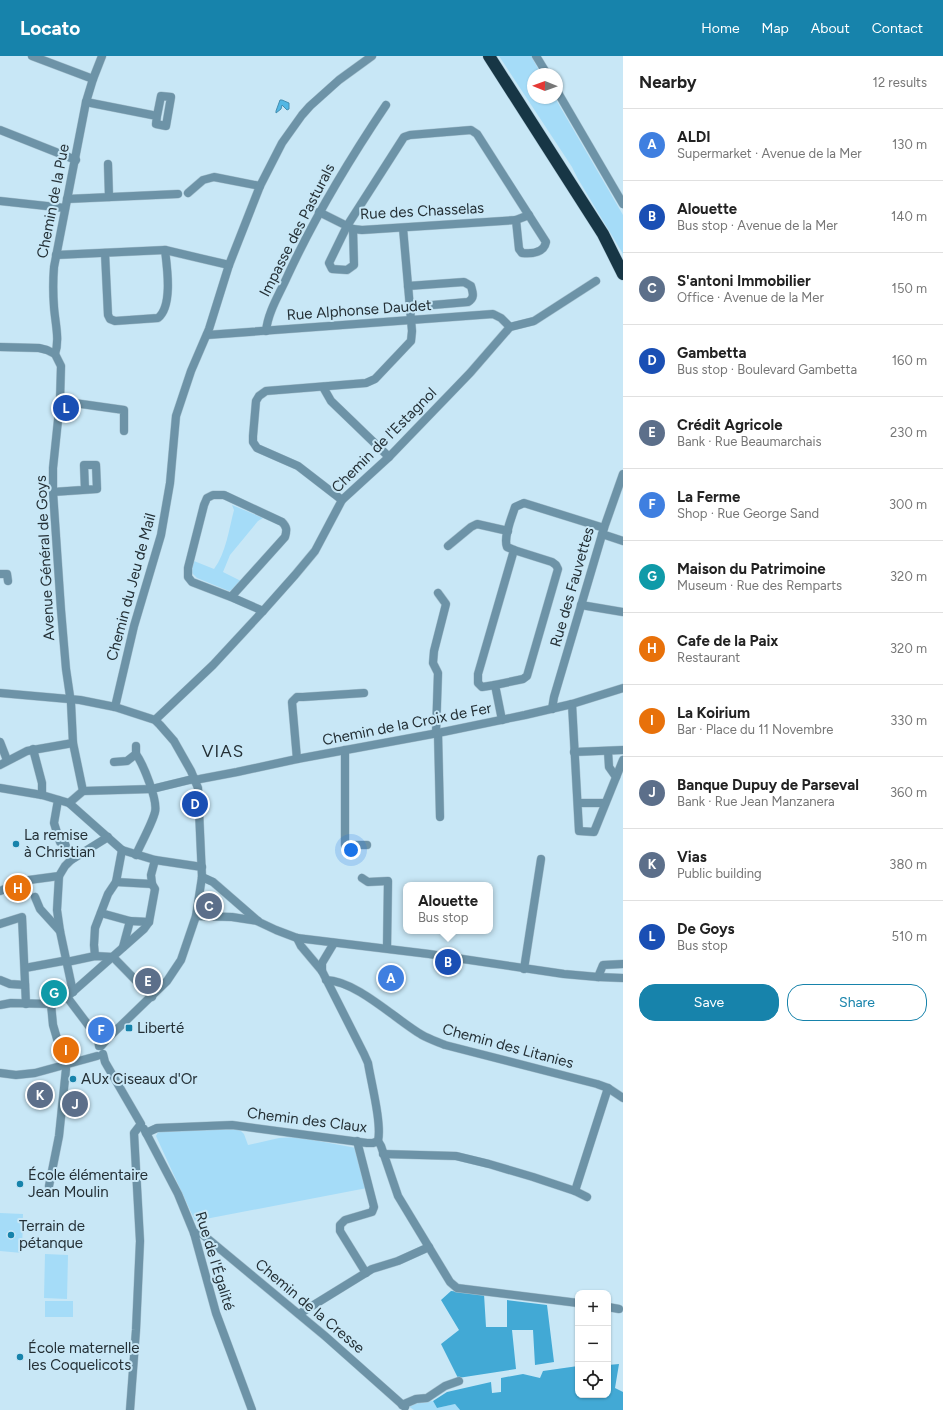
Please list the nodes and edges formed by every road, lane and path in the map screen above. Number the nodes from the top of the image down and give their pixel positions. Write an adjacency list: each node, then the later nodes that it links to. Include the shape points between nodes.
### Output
1 (32, 56): 8 (street)
2 (102, 56): 8 (street, Chemin de la Pue)
3 (372, 56): 16 (street, Chemin du Jeu de Mail, via 339,80 309,107 282,143)
4 (489, 56): 34 (highway, via 603,234)
5 (496, 56): 33 (highway, via 606,232)
6 (536, 56): 7 (street)
7 (543, 68)
8 (93, 80): 10 (street, Chemin de la Pue)
9 (563, 101): 22 (street)
10 (86, 102): 12 (street); 14 (street, Chemin de la Pue)
11 (386, 105): 24 (street, Impasse des Pasturals)
12 (157, 116)
13 (0, 130): 14 (street)
14 (76, 160): 20 (street, Chemin de la Pue)
15 (108, 164): 19 (street)
16 (260, 186): 17 (street, via 214,177 203,180); 32 (street, Chemin du Jeu de Mail)
17 (188, 193)
18 (178, 194): 19 (street)
19 (109, 197): 20 (street)
20 (67, 199): 23 (street, Chemin de la Pue)
21 (0, 201): 23 (street)
22 (623, 204)
23 (65, 208): 31 (street, Chemin de la Pue)
24 (319, 212): 27 (street, Rue des Chasselas); 40 (street, Impasse des Pasturals, via 271,312)
25 (529, 215): 26 (street, Rue des Chasselas); 26 (street, via 546,242 543,249 537,252 526,254 519,249); 27 (street, via 477,134 471,130 404,137)
26 (516, 220): 28 (street, Rue des Chasselas)
27 (350, 228): 27 (street, via 354,265 347,270 332,269 329,263); 28 (street, Rue des Chasselas)
28 (403, 228): 36 (street)
29 (165, 250): 30 (street); 30 (street, via 167,289 162,315 158,318 115,321 108,315); 32 (street)
30 (105, 253): 31 (street)
31 (56, 255): 43 (street, Chemin de la Pue, via 53,281 57,345)
32 (229, 265): 41 (street, Chemin du Jeu de Mail)
33 (623, 265)
34 (623, 274)
35 (596, 281): 39 (street, via 534,321)
36 (408, 286): 37 (street); 37 (street, via 464,282 471,286 473,296 468,302)
37 (409, 307): 38 (street)
38 (410, 320): 39 (street, Rue Alphonse Daudet, via 493,314); 40 (street, Rue Alphonse Daudet); 44 (street, via 411,341 375,379 366,383)
39 (510, 327): 47 (street, Chemin de l'Estagnol, via 470,373)
40 (266, 331): 41 (street, Rue Alphonse Daudet)
41 (207, 335): 70 (street, Chemin du Jeu de Mail, via 190,370 176,416 170,483 161,535 134,626)
42 (0, 347): 43 (street, via 39,348)
43 (55, 354): 45 (street, Avenue Général de Goys, via 61,368)
44 (323, 387): 47 (street, via 331,401); 51 (street, via 266,391 259,396 256,401 253,442 257,448 298,466)
45 (60, 401): 46 (street, via 124,410); 50 (street, Avenue Général de Goys)
46 (124, 431)
47 (389, 457): 51 (street, Chemin de l'Estagnol)
48 (623, 474): 53 (street, Rue des Fauvettes)
49 (85, 490): 50 (street)
50 (53, 492): 68 (street, Avenue Général de Goys, via 66,670)
51 (342, 500): 62 (street, Chemin de l'Estagnol, via 314,551)
52 (508, 531): 53 (street, via 515,507 524,503); 55 (street, via 477,524); 56 (street, via 506,544)
53 (603, 531): 54 (street); 61 (street, Rue des Fauvettes)
54 (623, 542)
55 (448, 546)
56 (514, 550): 64 (street, via 478,674 478,683 482,688); 64 (street, via 552,562 558,569 527,676)
57 (0, 574): 58 (street, via 7,574)
58 (8, 581)
59 (438, 594): 74 (street, via 446,604 433,663 438,673)
60 (231, 597): 60 (street, via 192,582 188,577 204,505 213,495 224,495 282,522 287,531); 62 (street)
61 (581, 605): 63 (street); 71 (street, Rue des Fauvettes)
62 (263, 611): 72 (street, Chemin de l'Estagnol, via 213,665)
63 (623, 612)
64 (495, 685): 73 (street)
65 (623, 688): 69 (street, Chemin de la Croix de Fer)
66 (0, 693): 68 (street)
67 (364, 693): 82 (street, via 297,697 292,702)
68 (71, 698): 70 (street); 76 (street, Avenue Général de Goys)
69 (572, 704): 71 (street, Chemin de la Croix de Fer); 81 (street)
70 (115, 707): 72 (street)
71 (552, 709): 73 (street, Chemin de la Croix de Fer)
72 (155, 720): 87 (street, via 174,741)
73 (502, 720): 74 (street, Chemin de la Croix de Fer)
74 (437, 733): 78 (street, Chemin de la Croix de Fer); 96 (street)
75 (0, 742): 85 (street)
76 (73, 743): 77 (street); 90 (street, Avenue Général de Goys)
77 (34, 749): 85 (street); 91 (street, via 42,783)
78 (345, 750): 82 (street, Chemin de la Croix de Fer); 98 (street, via 345,845)
79 (623, 750): 80 (street)
80 (608, 751): 81 (street); 86 (street, via 609,767)
81 (574, 752): 94 (street)
82 (297, 759): 87 (street, Chemin de la Croix de Fer)
83 (623, 760): 86 (street)
84 (114, 762): 89 (street, via 127,761 136,750)
85 (3, 763)
86 (616, 776): 95 (street)
87 (195, 779): 89 (street, Chemin de la Croix de Fer); 104 (street, via 200,800)
88 (0, 788): 91 (street)
89 (152, 789): 90 (street, Chemin de la Croix de Fer); 100 (street, via 156,811)
90 (83, 791): 93 (street)
91 (42, 795): 92 (street)
92 (58, 800): 93 (street); 102 (street, via 54,823 60,842 64,841)
93 (69, 803): 97 (street)
94 (578, 803): 95 (street); 95 (street, via 579,831 594,832)
95 (605, 803)
96 (440, 817)
97 (108, 837): 99 (street); 102 (street)
98 (367, 845)
99 (122, 850): 100 (street); 108 (street)
100 (136, 855): 103 (street)
101 (541, 859): 128 (street)
102 (71, 860): 105 (street)
103 (155, 860): 104 (street); 109 (street, via 151,874)
104 (202, 867): 106 (street)
105 (59, 876): 110 (street, via 25,881); 118 (street, via 57,904)
106 (202, 877): 113 (street); 116 (street, via 213,882)
107 (362, 878): 122 (street, via 368,882 388,881)
108 (116, 882): 109 (street); 112 (street)
109 (152, 884): 115 (street, via 155,889)
110 (0, 891)
111 (35, 897): 118 (street, via 40,909)
112 (101, 913): 114 (street); 123 (street, via 95,928)
113 (196, 916): 116 (street, via 232,917); 136 (street, via 182,960 167,982)
114 (130, 921): 115 (street); 121 (street)
115 (149, 922): 121 (street)
116 (259, 922): 119 (street)
117 (0, 924): 127 (street, via 22,918)
118 (60, 931): 125 (street)
119 (297, 938): 120 (street); 129 (street, Chemin des Claux)
120 (334, 943): 122 (street); 129 (street, via 322,963)
121 (123, 948): 124 (street)
122 (387, 948): 128 (street)
123 (95, 956): 124 (street); 125 (street)
124 (113, 957): 135 (street); 136 (street)
125 (67, 962): 127 (street); 135 (street)
126 (623, 964): 130 (street, via 603,965)
127 (25, 968): 134 (street)
128 (524, 969): 130 (street)
129 (322, 971): 133 (street, Chemin des Claux)
130 (598, 977): 131 (street)
131 (623, 978)
132 (0, 980): 134 (street)
133 (326, 980): 143 (street, Chemin des Litanies, via 333,980 363,994 423,1036 445,1045); 148 (street, Chemin des Claux, via 368,1063 378,1121)
134 (25, 985): 137 (street)
135 (70, 995): 138 (street); 140 (street, Rue de l'Égalité, via 98,1038)
136 (152, 997): 140 (street, via 108,1038)
137 (26, 1004): 138 (street); 139 (street)
138 (51, 1004): 141 (street, via 53,1025)
139 (0, 1005)
140 (100, 1053): 141 (street); 145 (street, Rue de l'Égalité)
141 (65, 1064): 142 (street, via 35,1073 16,1075); 150 (street, via 59,1136)
142 (0, 1072)
143 (608, 1088): 144 (street, Chemin des Litanies); 151 (street)
144 (623, 1098)
145 (141, 1124): 146 (street, Rue de l'Égalité); 161 (street, via 134,1134 140,1241)
146 (146, 1133): 147 (street, Chemin des Claux, via 157,1128 232,1125); 153 (street, Rue de l'Égalité, via 178,1194)
147 (357, 1141): 148 (street, Chemin des Claux); 155 (street, via 374,1207 372,1212 345,1220 340,1225 340,1231)
148 (378, 1141): 149 (street)
149 (383, 1154): 151 (street, via 456,1156); 154 (street, via 398,1196)
150 (49, 1186)
151 (575, 1191): 152 (street)
152 (587, 1197)
153 (194, 1232): 159 (street, Chemin de la Cresse, via 202,1234); 162 (street, Rue de l'Égalité, via 216,1313)
154 (429, 1247): 155 (street); 156 (street, via 450,1282 457,1288)
155 (366, 1273): 159 (street)
156 (575, 1303)
157 (611, 1308): 158 (street)
158 (619, 1309)
159 (299, 1314): 160 (street, Chemin de la Cresse, via 403,1406 416,1399 427,1398 445,1386)
160 (459, 1381)
161 (130, 1410)
162 (252, 1410)

